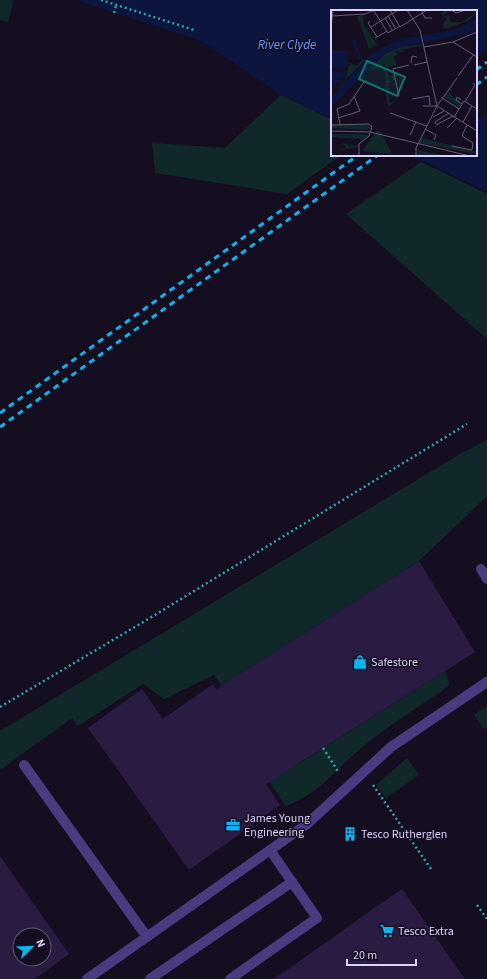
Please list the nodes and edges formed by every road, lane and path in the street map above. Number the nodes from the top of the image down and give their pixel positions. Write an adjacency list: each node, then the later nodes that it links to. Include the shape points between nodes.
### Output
1 (100, 0): 2 (path)
2 (116, 5): 3 (path); 4 (path)
3 (114, 13)
4 (194, 30)
5 (467, 424): 9 (path)
6 (481, 569): 7 (street)
7 (487, 579)
8 (487, 682): 16 (street, via 391,747 307,824)
9 (0, 707)
10 (323, 748): 12 (path)
11 (24, 765): 21 (street)
12 (340, 773)
13 (373, 785): 17 (path)
14 (248, 828): 15 (path)
15 (257, 839)
16 (270, 850): 18 (street); 21 (street)
17 (431, 869)
18 (292, 882): 23 (street); 24 (street, via 317,918)
19 (477, 905): 20 (path)
20 (487, 919)
21 (147, 937): 22 (street)
22 (87, 979)
23 (150, 979)
24 (230, 979)

